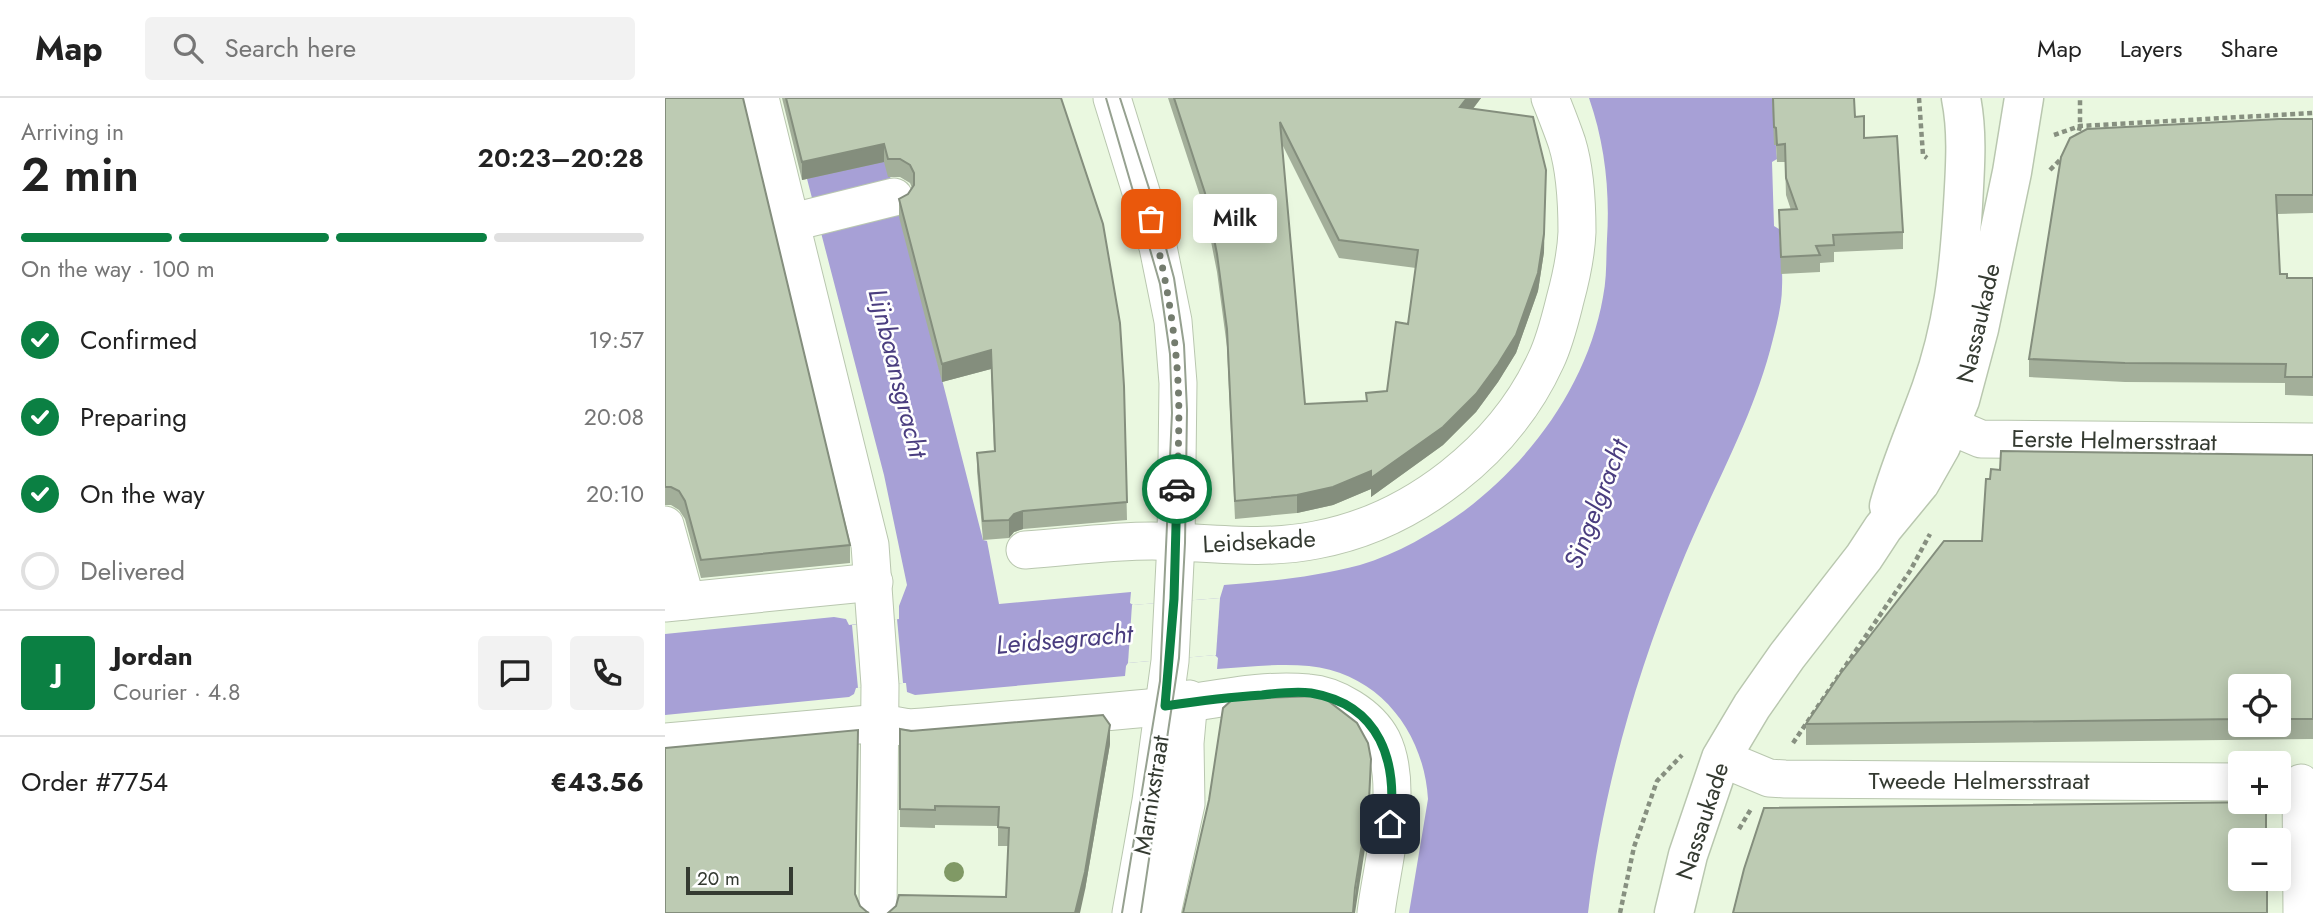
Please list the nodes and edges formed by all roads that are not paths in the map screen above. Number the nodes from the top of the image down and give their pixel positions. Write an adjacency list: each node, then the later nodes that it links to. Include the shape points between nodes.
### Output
1 (759, 98): 7 (street)
2 (1112, 98): 11 (street, Marnixstraat, via 1151,219 1173,321)
3 (1550, 98): 11 (street, Leidsekade, via 1568,145 1574,187 1577,233 1571,279 1545,361 1500,430 1472,461 1436,489 1389,516 1349,531 1315,541 1231,546)
4 (2024, 98): 8 (main road, Nassaukade, via 1979,329 1960,400)
5 (1969, 105): 8 (main road, Nassaukade, via 1953,313 1930,391)
6 (894, 197): 7 (street)
7 (801, 220): 13 (street)
8 (1935, 419): 9 (street, Eerste Helmersstraat, via 1981,439); 18 (main road, Nassaukade, via 1941,446 1920,483 1787,656)
9 (2313, 442)
10 (665, 526): 14 (street)
11 (1188, 543): 12 (street, via 1152,541); 15 (street, Marnixstraat)
12 (1025, 550)
13 (874, 582): 14 (street); 16 (street)
14 (675, 602)
15 (1177, 704): 16 (street, via 909,728); 22 (street, Marnixstraat); 23 (street, Marnixstraat, via 1185,743 1186,804); 24 (street, via 1309,693 1345,705 1368,722 1382,739 1391,768 1393,803)
16 (881, 723): 17 (street); 21 (street)
17 (665, 742)
18 (1721, 758): 19 (street, Tweede Helmersstraat, via 1769,778); 25 (main road, Nassaukade)
19 (2228, 782)
20 (2297, 783): 26 (street)
21 (878, 913)
22 (1131, 913)
23 (1162, 913)
24 (1376, 913)
25 (1674, 913)
26 (2302, 913)

